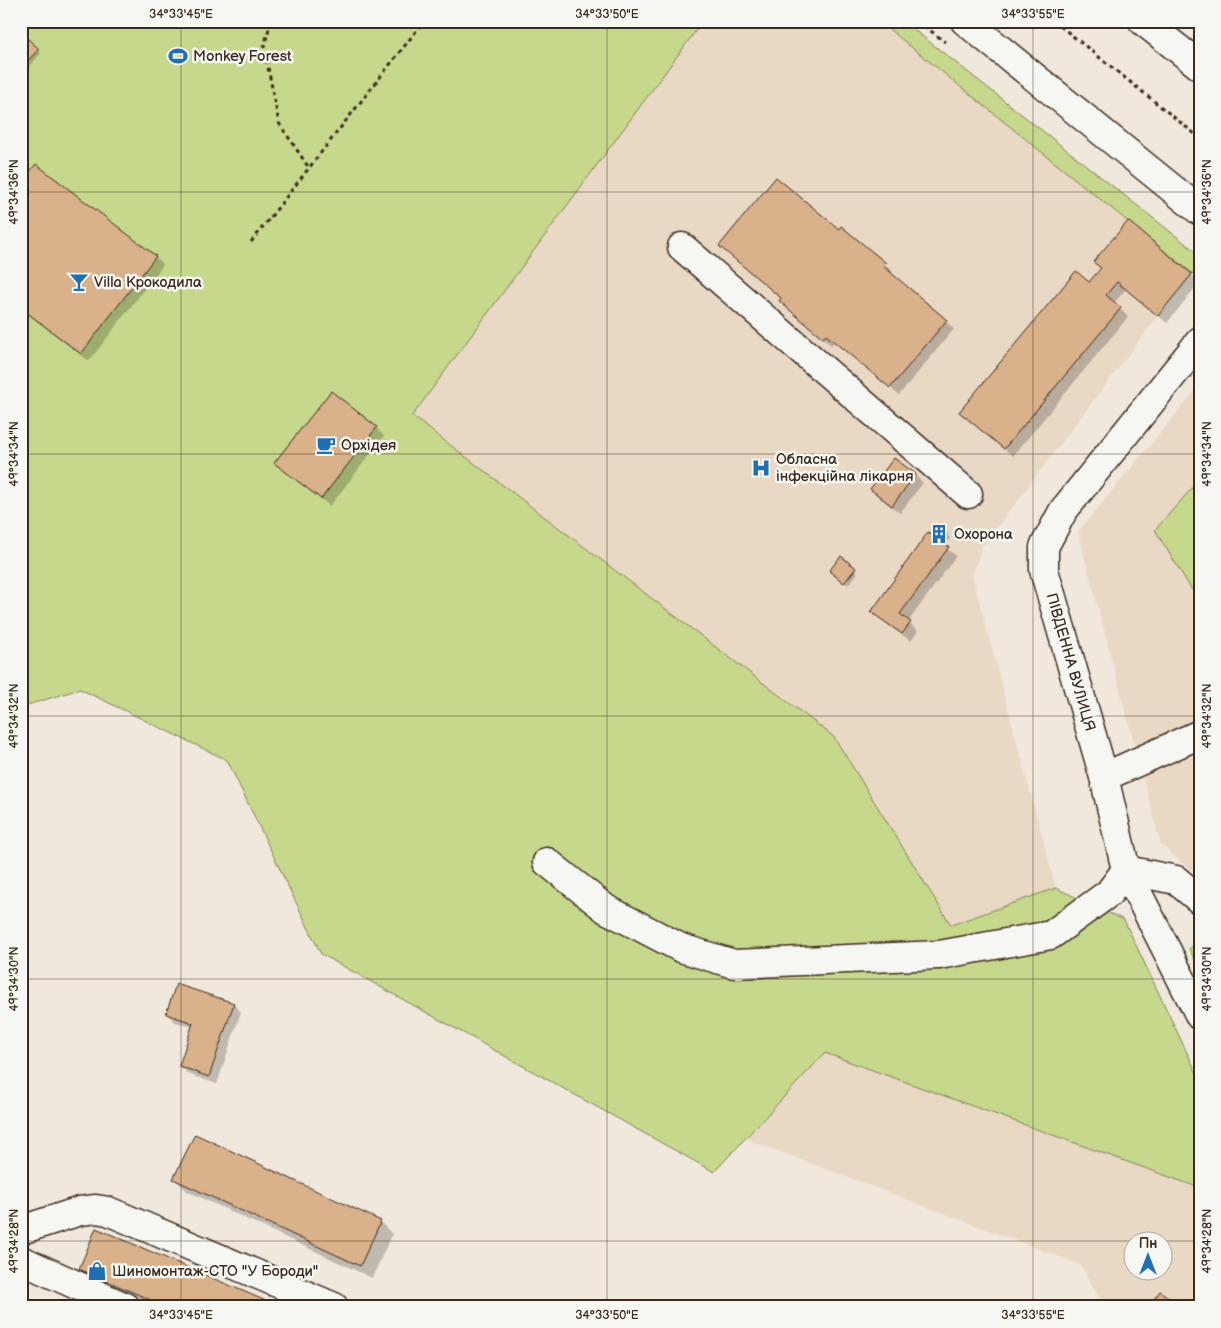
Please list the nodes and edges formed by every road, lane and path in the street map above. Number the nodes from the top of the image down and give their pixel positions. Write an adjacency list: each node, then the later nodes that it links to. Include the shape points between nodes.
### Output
1 (271, 21): 8 (path, via 264,47 279,123)
2 (424, 21): 8 (path)
3 (965, 21): 9 (street)
4 (1054, 21): 7 (path)
5 (1143, 21): 6 (street)
6 (1200, 66)
7 (1200, 138)
8 (309, 168): 10 (path)
9 (1200, 211)
10 (251, 242)
11 (682, 247): 13 (street)
12 (1200, 341): 15 (street, ПІВДЕННА ВУЛИЦЯ, via 1063,511 1044,547 1044,570)
13 (968, 494)
14 (1200, 734): 15 (street)
15 (1104, 777): 17 (street, ПІВДЕННА ВУЛИЦЯ)
16 (548, 862): 17 (street, via 606,909 681,948 734,964 939,956 1051,935 1109,893)
17 (1126, 870): 18 (street, via 1176,880); 19 (street, ПІВДЕННА ВУЛИЦЯ)
18 (1200, 900)
19 (1200, 1016)
20 (21, 1230): 23 (street, via 80,1211 108,1211)
21 (21, 1260): 22 (street)
22 (97, 1299): 24 (street)
23 (326, 1305)
24 (125, 1307)

